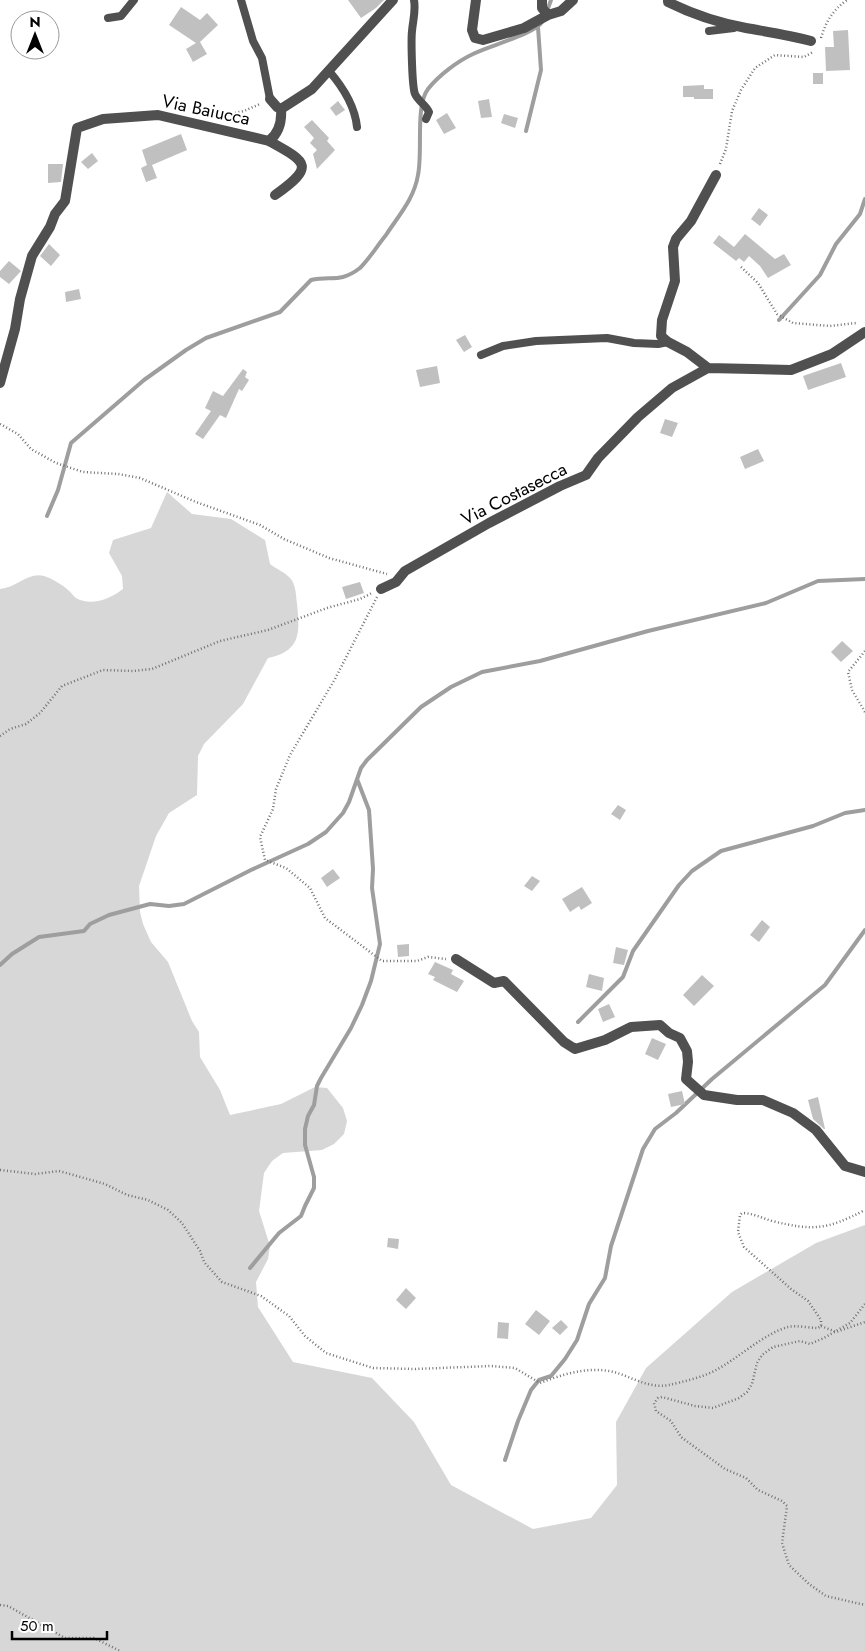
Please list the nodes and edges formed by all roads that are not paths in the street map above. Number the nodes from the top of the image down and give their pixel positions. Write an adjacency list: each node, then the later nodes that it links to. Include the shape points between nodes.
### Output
1 (134, 0): 10 (lane, via 121,16)
2 (241, 0): 15 (lane, via 253,41 262,58)
3 (393, 0): 14 (street)
4 (414, 0): 17 (lane, via 413,86 415,95 427,106)
5 (476, 0): 9 (street, via 472,30 475,38 483,40 524,28)
6 (542, 0): 9 (street, via 542,8)
7 (573, 0): 9 (street, via 561,11)
8 (668, 0): 11 (street, via 690,12)
9 (548, 15)
10 (108, 18)
11 (744, 28): 12 (lane); 13 (street)
12 (709, 31)
13 (815, 43)
14 (329, 71): 16 (street, via 312,89); 18 (lane, via 356,116)
15 (270, 99): 16 (street, Via Baiucca)
16 (281, 109): 19 (street, Via Baiucca, via 278,131)
17 (426, 118)
18 (357, 127)
19 (269, 140): 21 (street, Via Baiucca, via 295,155 302,166 299,176); 26 (street, Via Baiucca, via 158,115 103,119 77,128 65,201 32,256)
20 (716, 175): 23 (street, via 691,222 672,247 675,281 661,327 661,336)
21 (275, 195)
22 (865, 332): 25 (street, via 832,354 792,370)
23 (668, 342): 24 (lane, via 634,343 607,338 536,341 503,346); 25 (street)
24 (481, 355)
25 (708, 368): 27 (street, Via Costasecca, via 672,388 638,417 586,475 490,523)
26 (0, 383)
27 (381, 589)
28 (456, 959): 29 (street, via 494,983 504,981 564,1042 576,1049 631,1027 660,1025 680,1038 687,1051 686,1079 704,1095 763,1100 793,1113 816,1130 845,1166)
29 (865, 1172)

